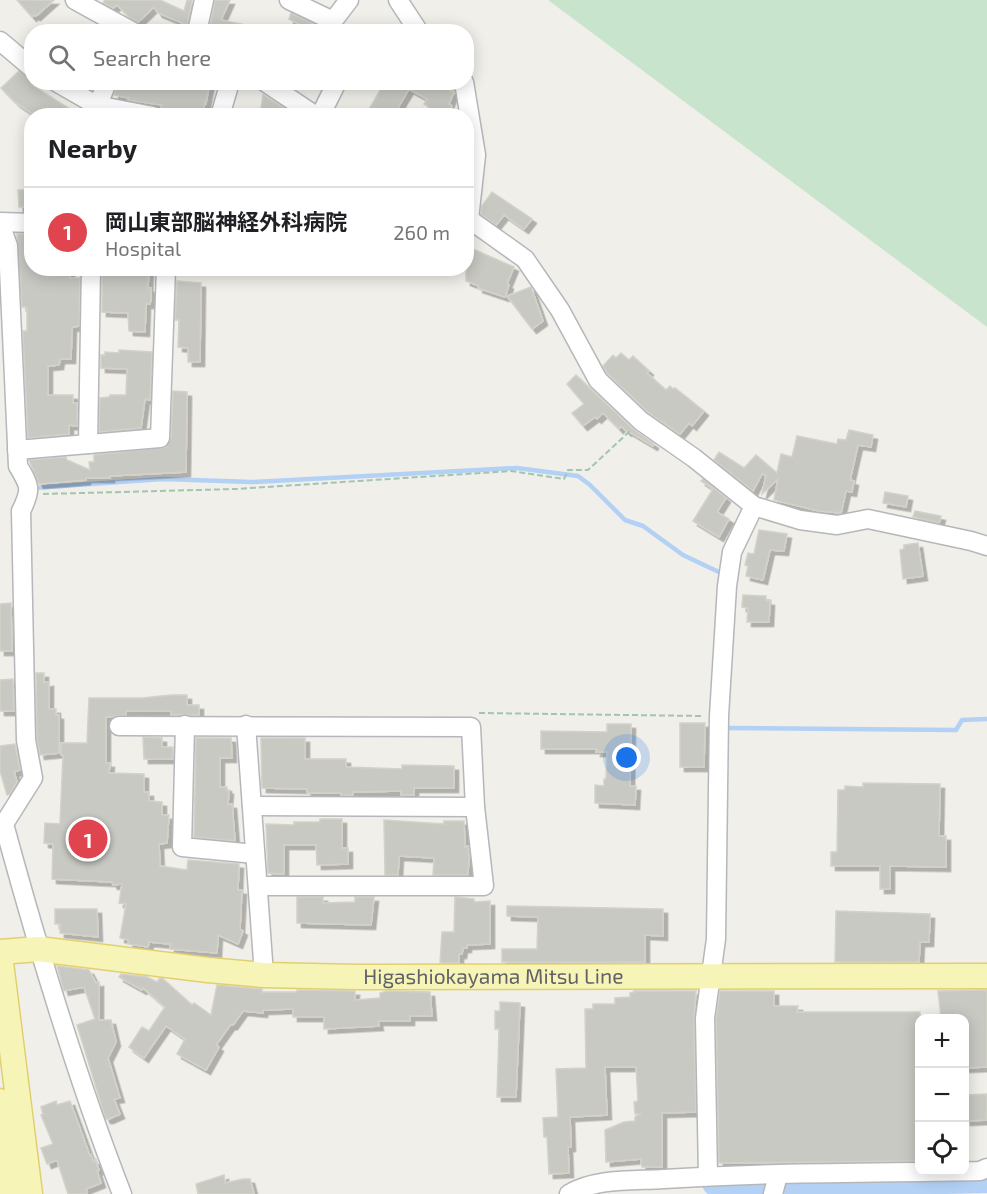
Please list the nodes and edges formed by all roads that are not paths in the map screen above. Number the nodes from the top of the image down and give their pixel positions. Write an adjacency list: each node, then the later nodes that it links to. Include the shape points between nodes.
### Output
1 (75, 0): 6 (street)
2 (204, 0): 7 (street)
3 (289, 0): 4 (street, via 333,21)
4 (349, 0)
5 (398, 0): 8 (street)
6 (117, 24)
7 (199, 24)
8 (413, 24)
9 (0, 41): 10 (street)
10 (24, 61)
11 (67, 90): 17 (street)
12 (104, 90): 18 (street)
13 (228, 90): 19 (street)
14 (277, 90): 20 (street)
15 (333, 90): 21 (street)
16 (465, 90): 22 (street)
17 (90, 108)
18 (94, 108)
19 (222, 108)
20 (306, 108)
21 (322, 108)
22 (468, 108)
23 (474, 143): 24 (street)
24 (474, 171)
25 (0, 222): 27 (street); 30 (street, via 8,246)
26 (474, 222): 33 (street, via 525,259 560,310 598,380 641,421)
27 (24, 223)
28 (91, 276): 31 (street)
29 (166, 276): 31 (street, via 160,438)
30 (6, 337): 32 (street)
31 (88, 444): 32 (street)
32 (17, 450): 40 (street, via 18,466 28,483 29,494 21,511 26,740 33,778)
33 (754, 507): 34 (street, via 837,525 868,519); 46 (street, via 732,552 727,586 719,716 716,939)
34 (987, 546)
35 (185, 725): 36 (street); 37 (street); 41 (street, via 182,847)
36 (246, 725): 38 (street); 39 (street, via 471,728)
37 (119, 726)
38 (252, 806): 39 (street); 41 (street)
39 (475, 807): 42 (street, via 484,886)
40 (2, 818): 43 (street)
41 (255, 854): 42 (street)
42 (258, 886): 45 (street)
43 (38, 949): 44 (main road, Higashiokayama Mitsu Line); 45 (main road, Higashiokayama Mitsu Line); 54 (street)
44 (0, 953): 53 (main road)
45 (264, 975): 46 (main road, Higashiokayama Mitsu Line)
46 (711, 976): 47 (main road, Higashiokayama Mitsu Line); 51 (street, via 705,1018)
47 (987, 976)
48 (0, 1107): 52 (main road)
49 (987, 1168): 50 (street, via 980,1172)
50 (778, 1175): 51 (street); 56 (street)
51 (708, 1176): 55 (street, via 603,1183)
52 (12, 1194)
53 (30, 1194)
54 (122, 1194)
55 (569, 1194)
56 (773, 1194)

